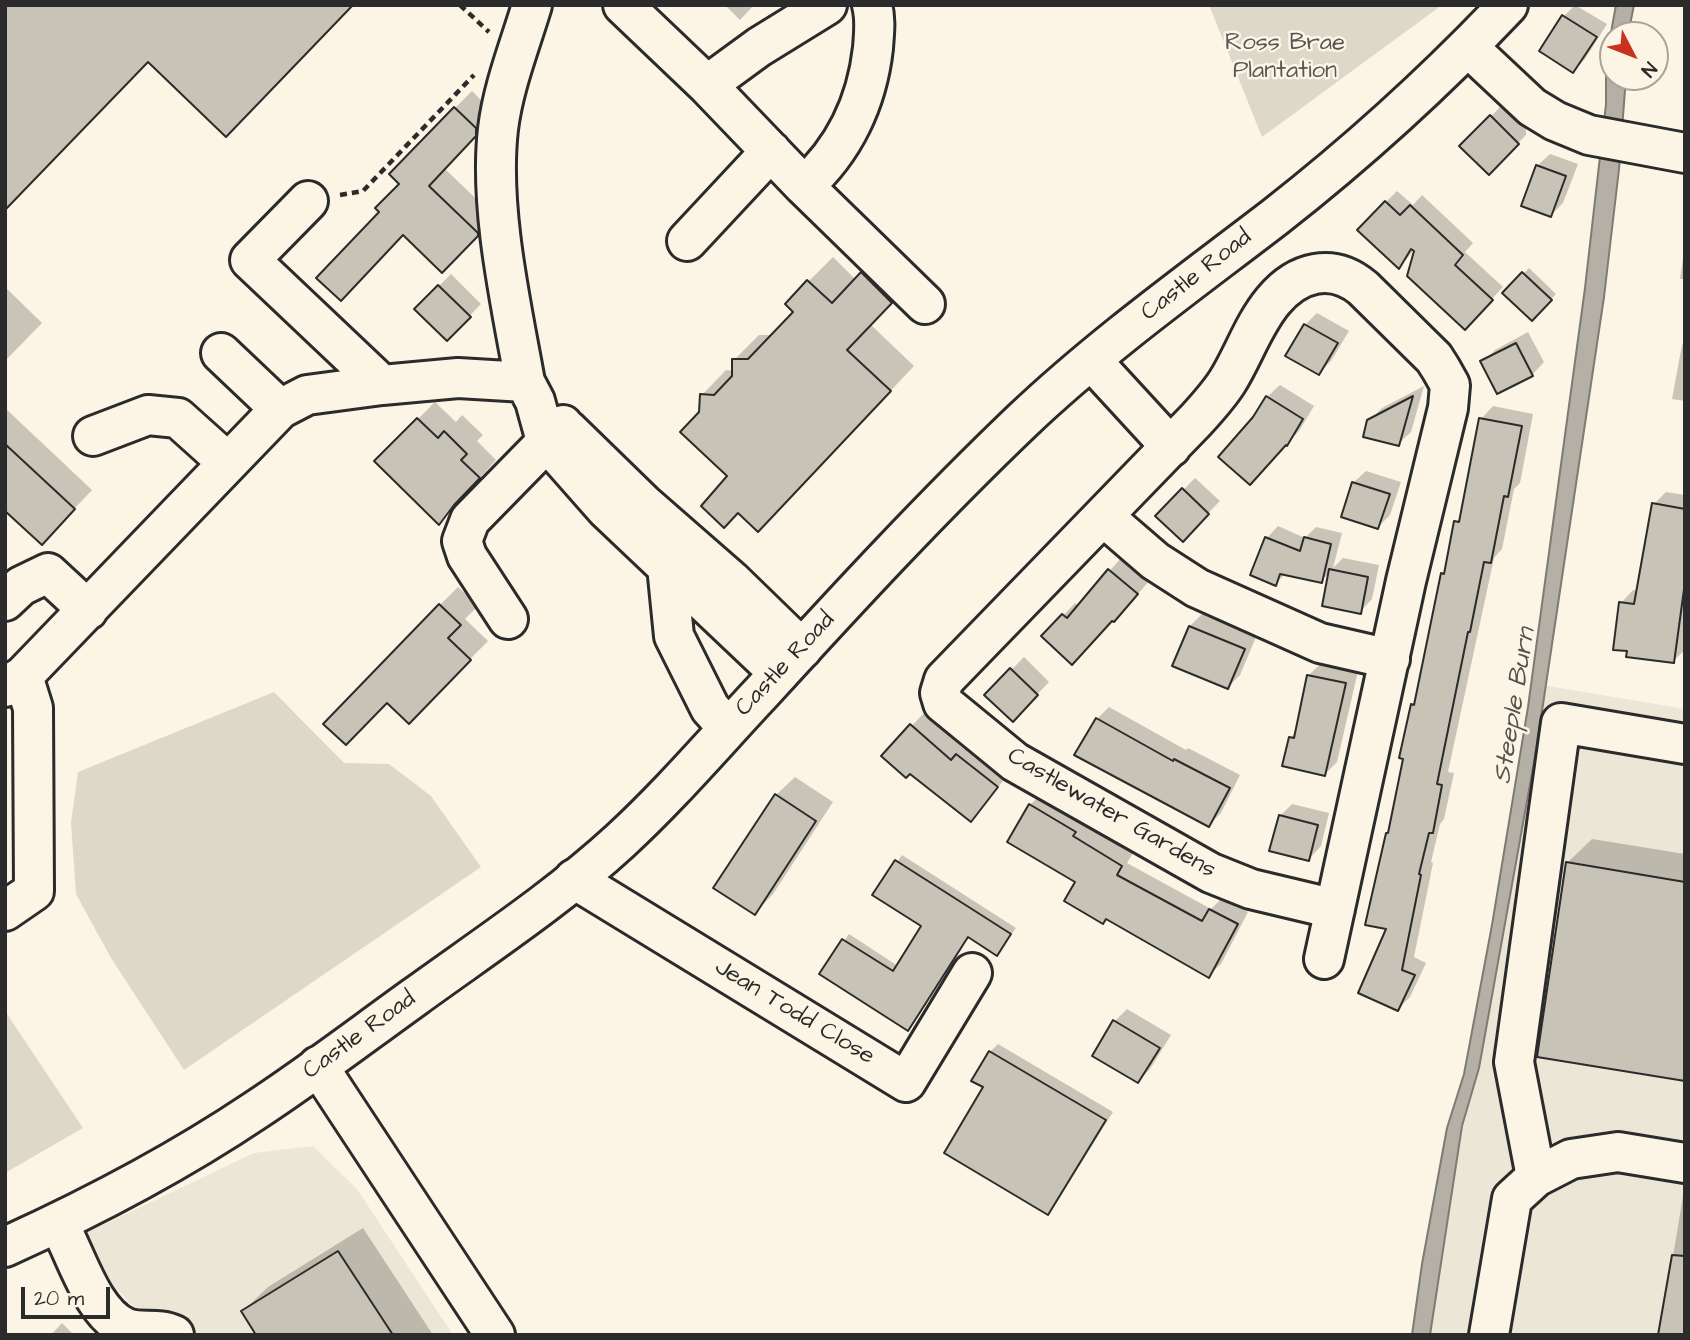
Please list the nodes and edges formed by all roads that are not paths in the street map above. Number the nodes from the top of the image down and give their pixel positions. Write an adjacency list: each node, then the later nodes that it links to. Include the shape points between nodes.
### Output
1 (623, 5): 7 (street)
2 (827, 5): 7 (street)
3 (872, 5): 10 (street, via 870,74 861,105 834,155)
4 (1508, 5): 6 (street, Castle Road)
5 (527, 21): 18 (street, via 499,128 496,173 498,211)
6 (1468, 47): 8 (street, via 1532,107 1565,126 1589,135); 15 (street, Castle Road, via 1300,196)
7 (707, 85): 9 (street)
8 (1668, 149)
9 (771, 151): 10 (street); 12 (street)
10 (804, 186): 13 (street)
11 (308, 201): 16 (street, via 250,260)
12 (687, 241)
13 (925, 304)
14 (221, 353): 17 (street)
15 (1092, 361): 20 (street); 28 (street, Castle Road, via 1026,417 904,537)
16 (382, 385): 17 (street, via 307,396); 18 (street, via 458,378)
17 (280, 409): 21 (street)
18 (542, 412): 23 (street, via 606,509); 26 (street, via 470,520 463,541 467,556); 28 (street, via 730,580)
19 (93, 436): 21 (street, via 148,415 178,418)
20 (1171, 447): 22 (street, Castlewater Gardens); 27 (street, Castlewater Gardens, via 1218,395 1272,302 1293,282 1331,272 1363,288 1434,358 1450,385)
21 (227, 462): 25 (street)
22 (1104, 517): 27 (street, via 1154,561 1197,588 1320,643); 33 (street, Castlewater Gardens, via 944,680 943,703 1015,762 1211,873 1251,889)
23 (667, 566): 28 (street); 30 (street, via 674,636 709,708)
24 (5, 601): 25 (street, via 21,586 48,573)
25 (88, 610): 29 (street)
26 (508, 619)
27 (1390, 659): 33 (street, Castlewater Gardens)
28 (790, 661): 30 (street, Castle Road)
29 (14, 682): 34 (street, via 33,708 34,891)
30 (728, 728): 32 (street, Castle Road, via 618,843)
31 (1685, 744): 39 (street, via 1561,723 1514,1062)
32 (574, 879): 36 (street, Jean Todd Close, via 906,1082); 37 (street, Castle Road)
33 (1335, 909): 35 (street, Castlewater Gardens)
34 (5, 911)
35 (1324, 959)
36 (972, 973)
37 (318, 1066): 40 (street, Castle Road, via 197,1147); 44 (street)
38 (1685, 1163): 39 (street, via 1618,1152 1571,1159)
39 (1536, 1178): 45 (street, via 1512,1199)
40 (58, 1223): 41 (street, Castle Road); 42 (street, via 98,1302)
41 (5, 1247)
42 (134, 1332): 43 (street, via 161,1330)
43 (174, 1335)
44 (495, 1335)
45 (1489, 1335)

